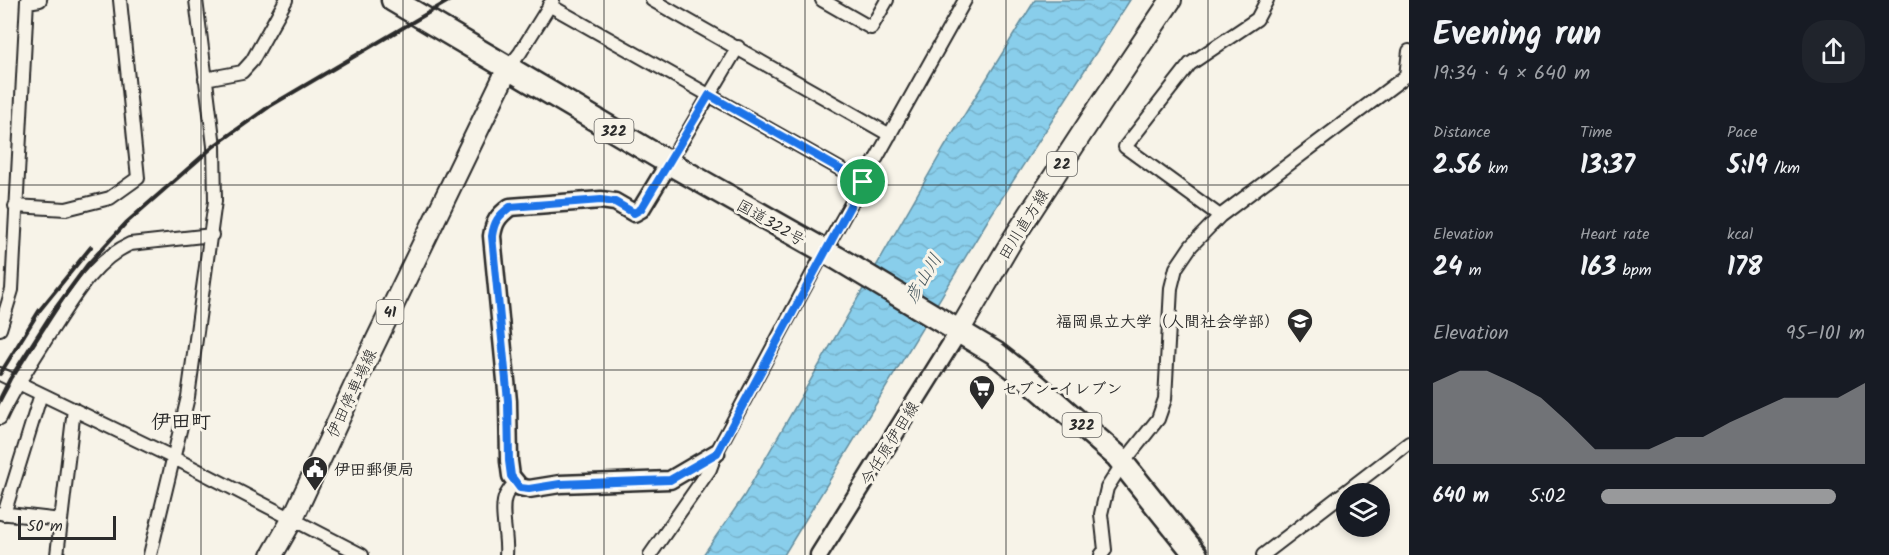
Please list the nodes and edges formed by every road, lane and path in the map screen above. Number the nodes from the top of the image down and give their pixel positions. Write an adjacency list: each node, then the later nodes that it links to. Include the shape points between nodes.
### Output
1 (40, 0): 12 (street)
2 (120, 0): 22 (street, via 138,178 110,198 66,209)
3 (196, 0): 17 (street)
4 (286, 0): 17 (street, via 242,72)
5 (393, 0): 16 (highway, 国道322号 / 322)
6 (652, 0): 14 (street)
7 (822, 0): 8 (street, via 871,28)
8 (886, 0)
9 (965, 0): 19 (street)
10 (1171, 0): 26 (main road, 田川直方線 / 22)
11 (1267, 0): 23 (street, via 1257,19 1190,64 1125,147)
12 (27, 1): 22 (street)
13 (551, 3): 16 (street); 18 (street)
14 (738, 47): 18 (street); 19 (street)
15 (1409, 51): 23 (street, via 1406,76)
16 (508, 68): 20 (highway, 国道322号 / 322); 40 (main road, 伊田停車場線 / 41)
17 (205, 79): 24 (street, via 214,146)
18 (709, 95): 20 (street); 21 (street)
19 (890, 135): 21 (street)
20 (669, 163): 25 (highway, 国道322号 / 322); 37 (street, via 641,209 634,213 615,202 590,201 510,207 494,223 509,461)
21 (863, 182): 25 (street)
22 (15, 206): 27 (street, via 12,290)
23 (1220, 216): 36 (street, via 1176,268 1171,288 1165,399 1158,419)
24 (212, 235): 29 (street, via 130,244 119,249 85,282); 35 (street, via 188,397)
25 (830, 255): 26 (highway, 国道322号 / 322); 34 (street)
26 (951, 326): 36 (highway, 国道322号 / 322, via 1023,375); 47 (street, 今任原伊田線)
27 (0, 329)
28 (0, 374): 29 (street)
29 (18, 383): 30 (street); 32 (street)
30 (40, 394): 31 (street); 38 (street)
31 (74, 409): 35 (street); 39 (street)
32 (0, 418)
33 (1409, 443): 50 (street)
34 (717, 453): 37 (street, via 670,480 560,484 529,489); 46 (street)
35 (174, 459): 40 (street); 42 (street)
36 (1123, 463): 48 (street, via 1107,488 1101,514 1105,550); 49 (highway, 国道322号 / 322)
37 (515, 483): 45 (street, via 503,504)
38 (2, 513): 39 (street)
39 (61, 520): 41 (street)
40 (292, 520): 43 (main road, 伊田停車場線 / 41); 44 (street)
41 (57, 555)
42 (150, 555)
43 (272, 555)
44 (362, 555)
45 (506, 555)
46 (650, 555)
47 (819, 555)
48 (1101, 555)
49 (1196, 555)
50 (1263, 555)

